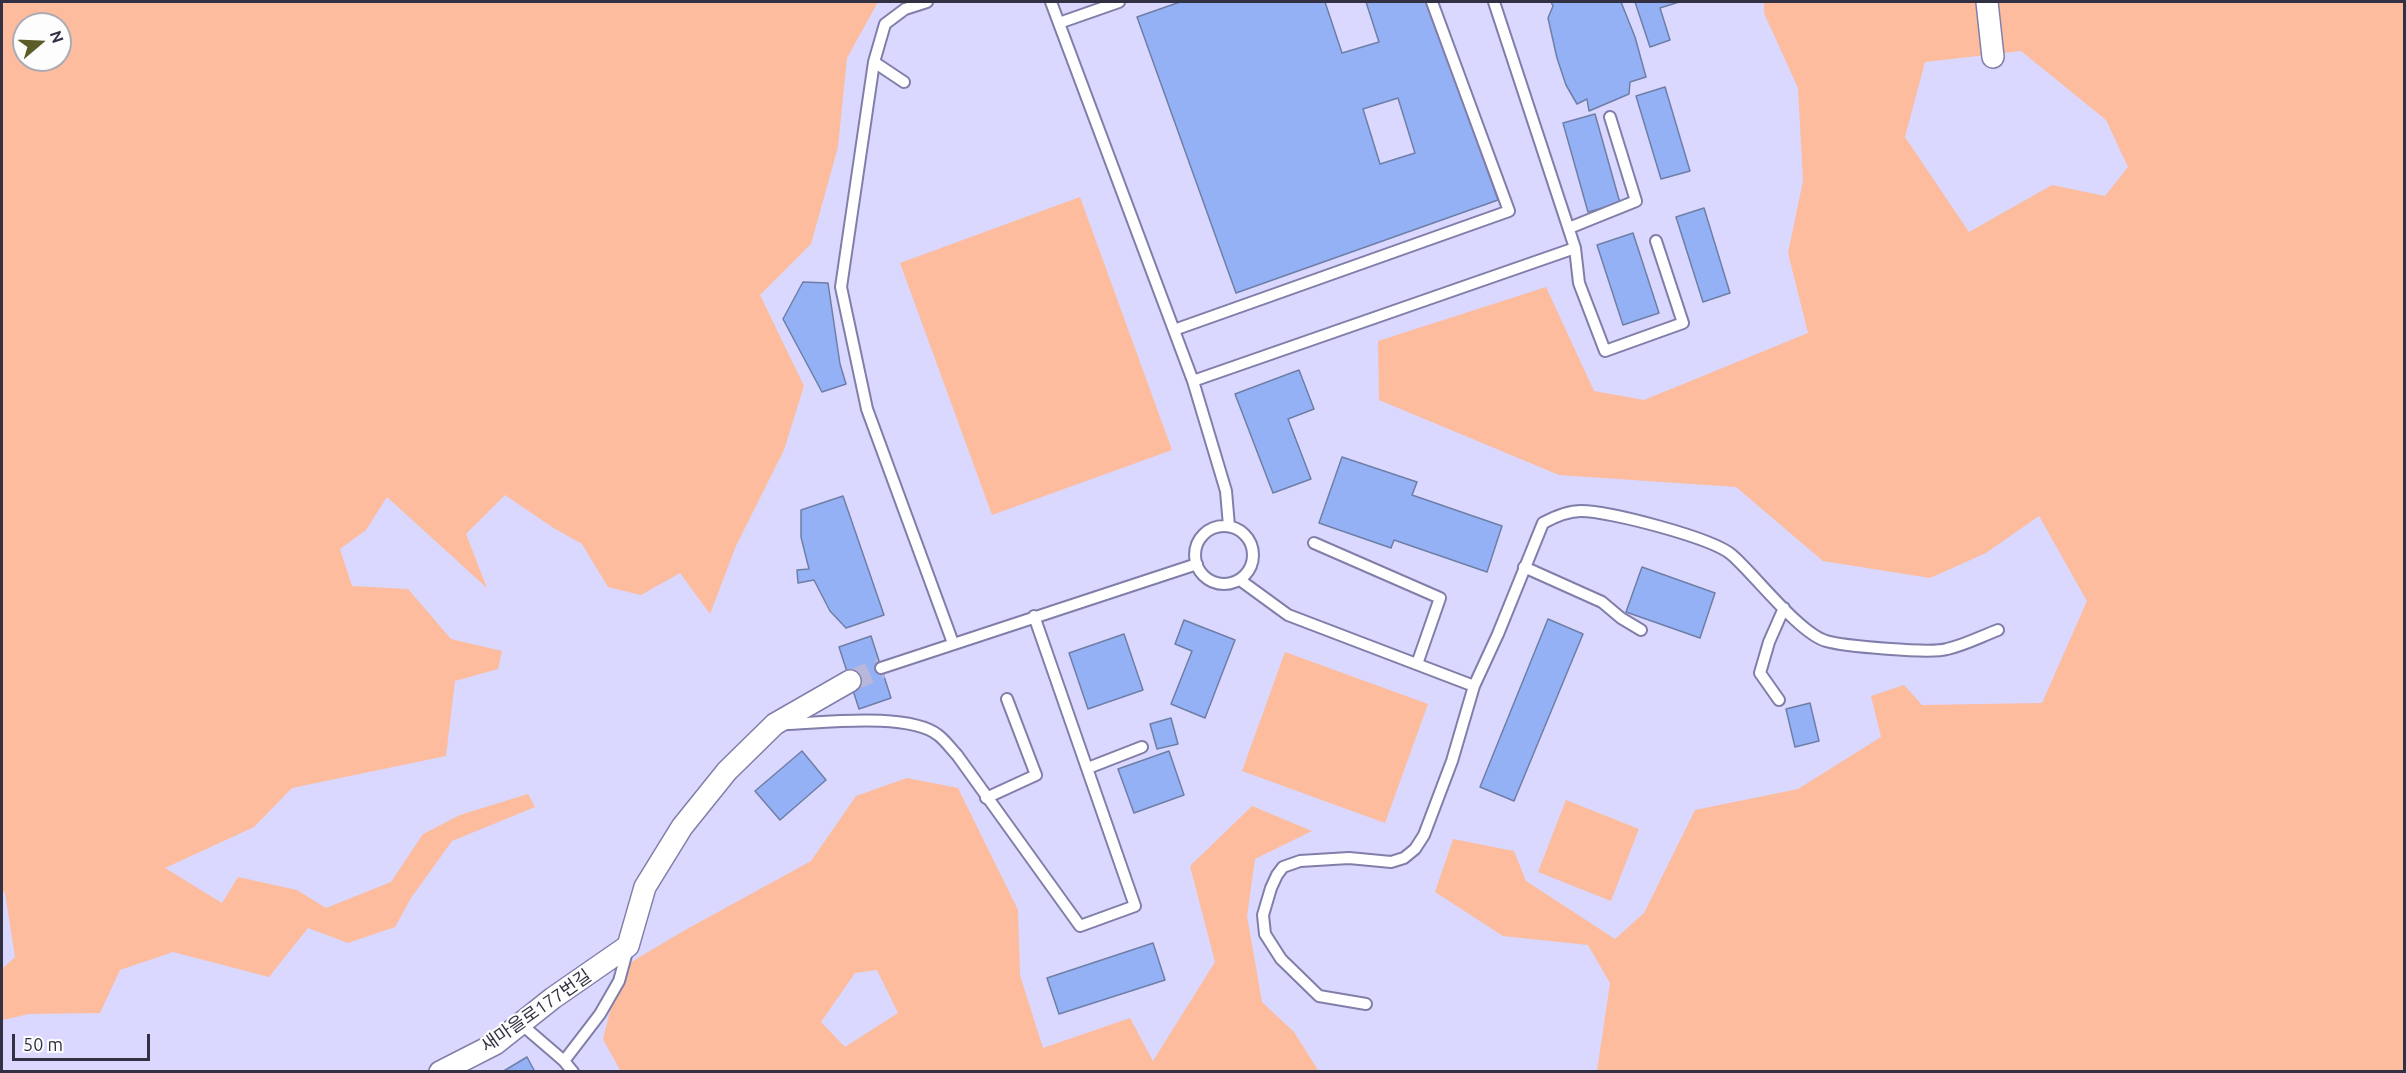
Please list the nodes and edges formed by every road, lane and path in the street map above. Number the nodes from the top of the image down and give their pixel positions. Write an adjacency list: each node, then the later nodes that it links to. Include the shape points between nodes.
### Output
1 (927, 2): 9 (lane, via 905,9 885,24)
2 (1051, 2): 7 (lane)
3 (1119, 2): 7 (lane)
4 (1432, 2): 15 (lane, via 1509,211)
5 (1494, 2): 12 (lane)
6 (1987, 2): 8 (street)
7 (1059, 23): 15 (lane)
8 (1993, 57)
9 (874, 62): 10 (lane); 26 (lane, via 841,287 867,409)
10 (904, 82)
11 (1610, 117): 12 (lane, via 1636,201)
12 (1569, 228): 14 (lane)
13 (1656, 241): 14 (lane, via 1683,323 1605,351 1579,283)
14 (1575, 248): 16 (lane)
15 (1174, 330): 16 (lane)
16 (1193, 381): 17 (lane, via 1226,491)
17 (1229, 526): 19 (lane, via 1209,530 1202,536 1195,554); 21 (lane, via 1246,536 1253,551 1250,567)
18 (1314, 543): 27 (lane, via 1440,598)
19 (1197, 564): 21 (lane, via 1205,577 1218,584); 23 (lane)
20 (1524, 567): 22 (lane, via 1543,523 1579,510 1604,513 1715,544 1730,553); 24 (lane, via 1602,602); 30 (lane)
21 (1240, 580): 27 (lane, via 1288,615)
22 (1784, 608): 25 (lane, via 1825,640 1921,651 1946,650); 32 (lane, via 1760,673)
23 (1034, 616): 26 (lane); 35 (lane)
24 (1641, 630)
25 (1998, 630)
26 (953, 644): 28 (lane)
27 (1417, 664): 30 (lane)
28 (881, 668)
29 (850, 681): 33 (street)
30 (1474, 686): 38 (lane, via 1452,761 1415,849 1391,862 1349,858 1300,861 1283,867 1271,888 1263,915 1265,934 1281,959 1319,996)
31 (1007, 699): 36 (lane, via 1036,775)
32 (1779, 700)
33 (775, 724): 36 (lane, via 859,721 917,725 937,734); 37 (street, via 727,771 682,827 645,887)
34 (1142, 747): 35 (lane)
35 (1088, 768): 36 (lane, via 1136,906 1080,926)
36 (986, 798)
37 (628, 946): 39 (street, 새마을로177번길); 40 (lane, via 620,981)
38 (1366, 1004)
39 (521, 1024): 40 (lane); 41 (street, 새마을로177번길)
40 (564, 1061): 42 (lane)
41 (453, 1068)
42 (573, 1071)

